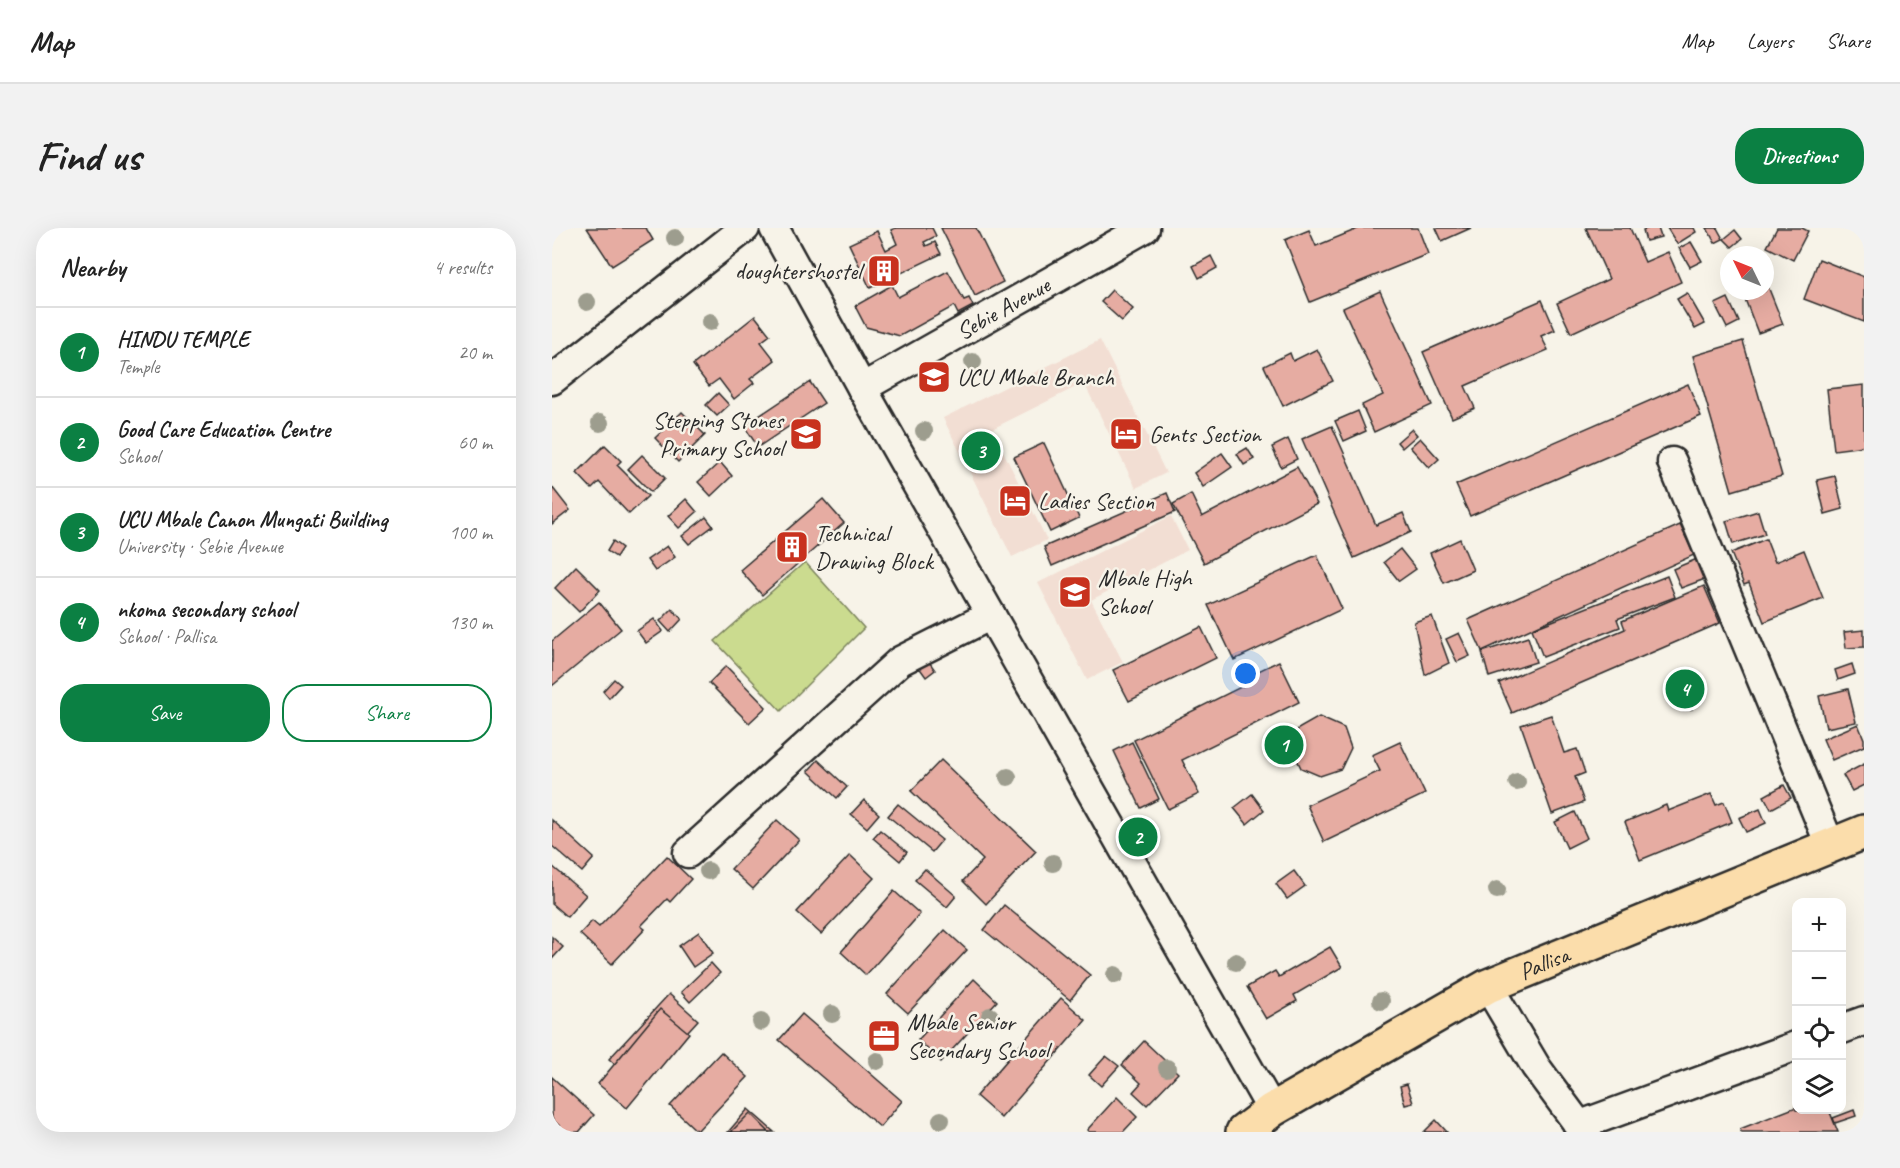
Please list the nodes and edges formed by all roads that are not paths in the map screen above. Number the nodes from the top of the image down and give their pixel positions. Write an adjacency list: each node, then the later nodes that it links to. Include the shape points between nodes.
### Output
1 (745, 228): 4 (street)
2 (774, 228): 5 (street)
3 (1145, 228): 5 (street, Sebie Avenue)
4 (552, 380)
5 (862, 388): 7 (street)
6 (1672, 462): 9 (street)
7 (991, 615): 10 (street, via 900,661); 15 (street)
8 (1864, 832): 9 (main road, Pallisa)
9 (1830, 845): 11 (main road, Pallisa)
10 (688, 853)
11 (1488, 986): 15 (main road, Pallisa); 16 (street, via 1536,1067)
12 (1864, 1021): 13 (street)
13 (1846, 1028)
14 (1792, 1048): 16 (street)
15 (1272, 1110): 17 (main road, Pallisa)
16 (1581, 1129)
17 (1243, 1132)

